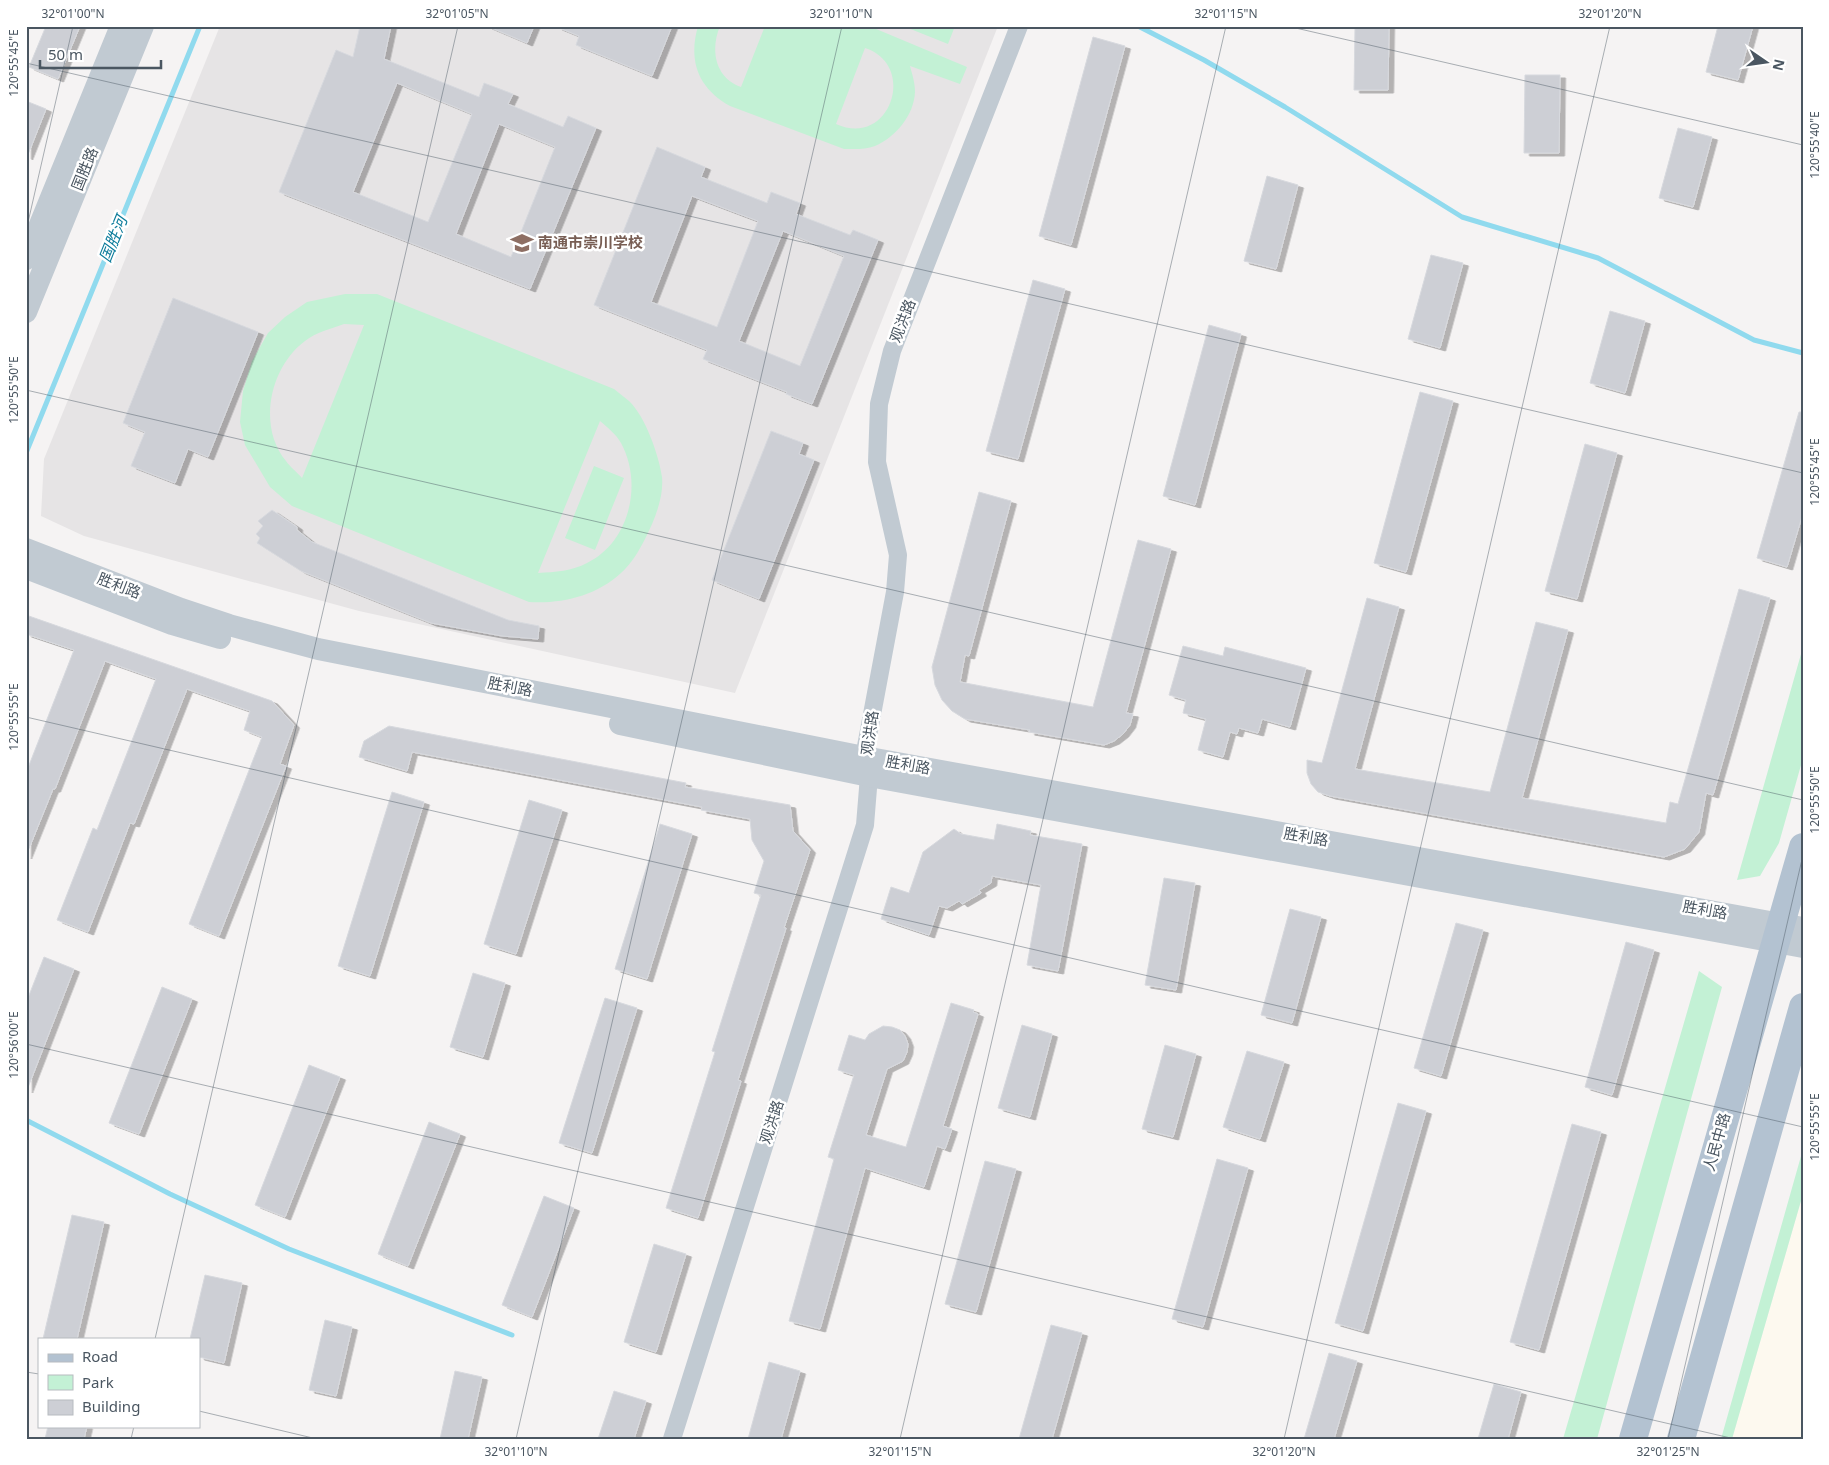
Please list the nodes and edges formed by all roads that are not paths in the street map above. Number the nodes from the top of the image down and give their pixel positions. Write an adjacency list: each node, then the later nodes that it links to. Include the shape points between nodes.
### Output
1 (121, 26): 4 (street, 国胜路)
2 (144, 26): 5 (street, 国胜路)
3 (1019, 26): 8 (street, 观洪路, via 892,351 880,404 877,462 898,556)
4 (26, 259)
5 (26, 312)
6 (26, 549): 8 (street, 胜利路, via 181,609 318,649)
7 (26, 568): 8 (street, 胜利路, via 172,624 313,660)
8 (867, 766): 10 (street, 胜利路); 13 (street, 观洪路, via 865,825)
9 (1803, 847): 10 (main road, 人民中路)
10 (1786, 931): 11 (street, 胜利路); 14 (main road, 人民中路)
11 (1803, 947)
12 (1803, 1007): 15 (main road)
13 (672, 1439)
14 (1633, 1439)
15 (1681, 1439)

